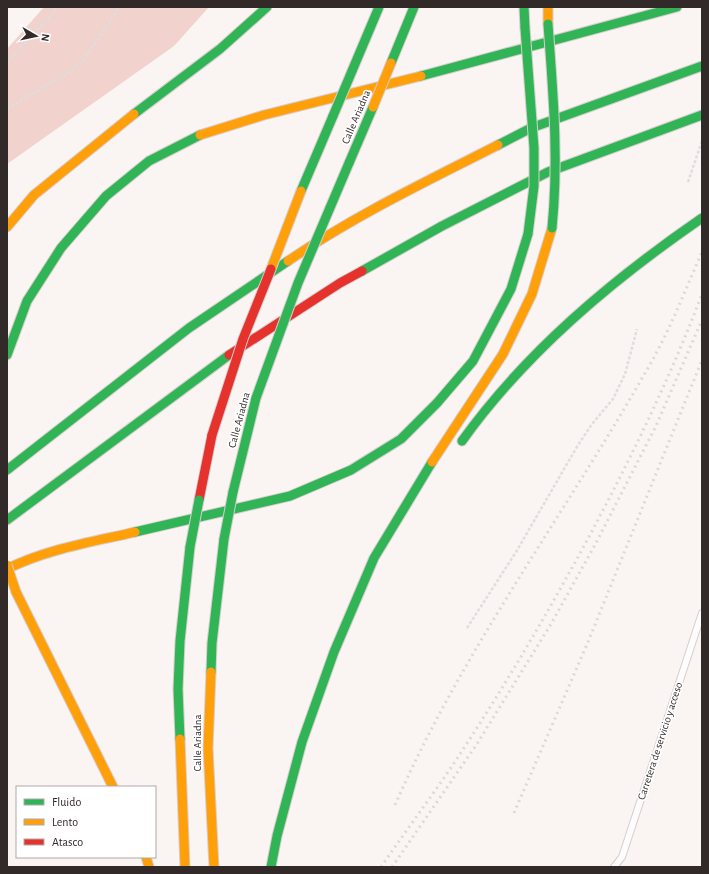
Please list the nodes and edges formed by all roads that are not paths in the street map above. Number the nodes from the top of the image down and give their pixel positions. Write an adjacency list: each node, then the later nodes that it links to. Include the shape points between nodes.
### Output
1 (267, 7): 10 (highway, via 220,49 128,118 34,195)
2 (378, 7): 21 (highway, Calle Ariadna, bridge, via 301,191 243,339 212,435 190,547 180,641 178,689)
3 (414, 7): 22 (highway, Calle Ariadna, bridge, via 298,283 256,398 233,492 224,538 212,643 208,733)
4 (524, 7): 16 (highway, bridge, via 534,148 534,186 528,234 511,289 473,361 437,403 401,439 350,470 290,496 56,551 22,561)
5 (548, 7): 19 (highway, bridge, via 556,186 552,228 532,294 503,354 436,456 374,558)
6 (677, 7): 11 (highway, via 460,66 264,115 203,134 149,161 106,196 61,248 27,301)
7 (702, 66): 13 (highway, via 531,128 415,187 306,248 189,328)
8 (702, 115): 14 (highway, via 548,172 442,226 346,280 217,363)
9 (702, 218): 12 (highway, via 597,299 530,360 473,425)
10 (7, 227)
11 (7, 355)
12 (456, 450)
13 (7, 470)
14 (7, 520)
15 (7, 565): 20 (highway, bridge, via 16,592)
16 (7, 569)
17 (377, 575): 19 (highway)
18 (702, 613): 24 (lane, Carretera de servicio y acceso, via 622,857)
19 (334, 652): 23 (highway, via 302,742)
20 (113, 786)
21 (186, 867)
22 (214, 867)
23 (271, 867)
24 (614, 867)

